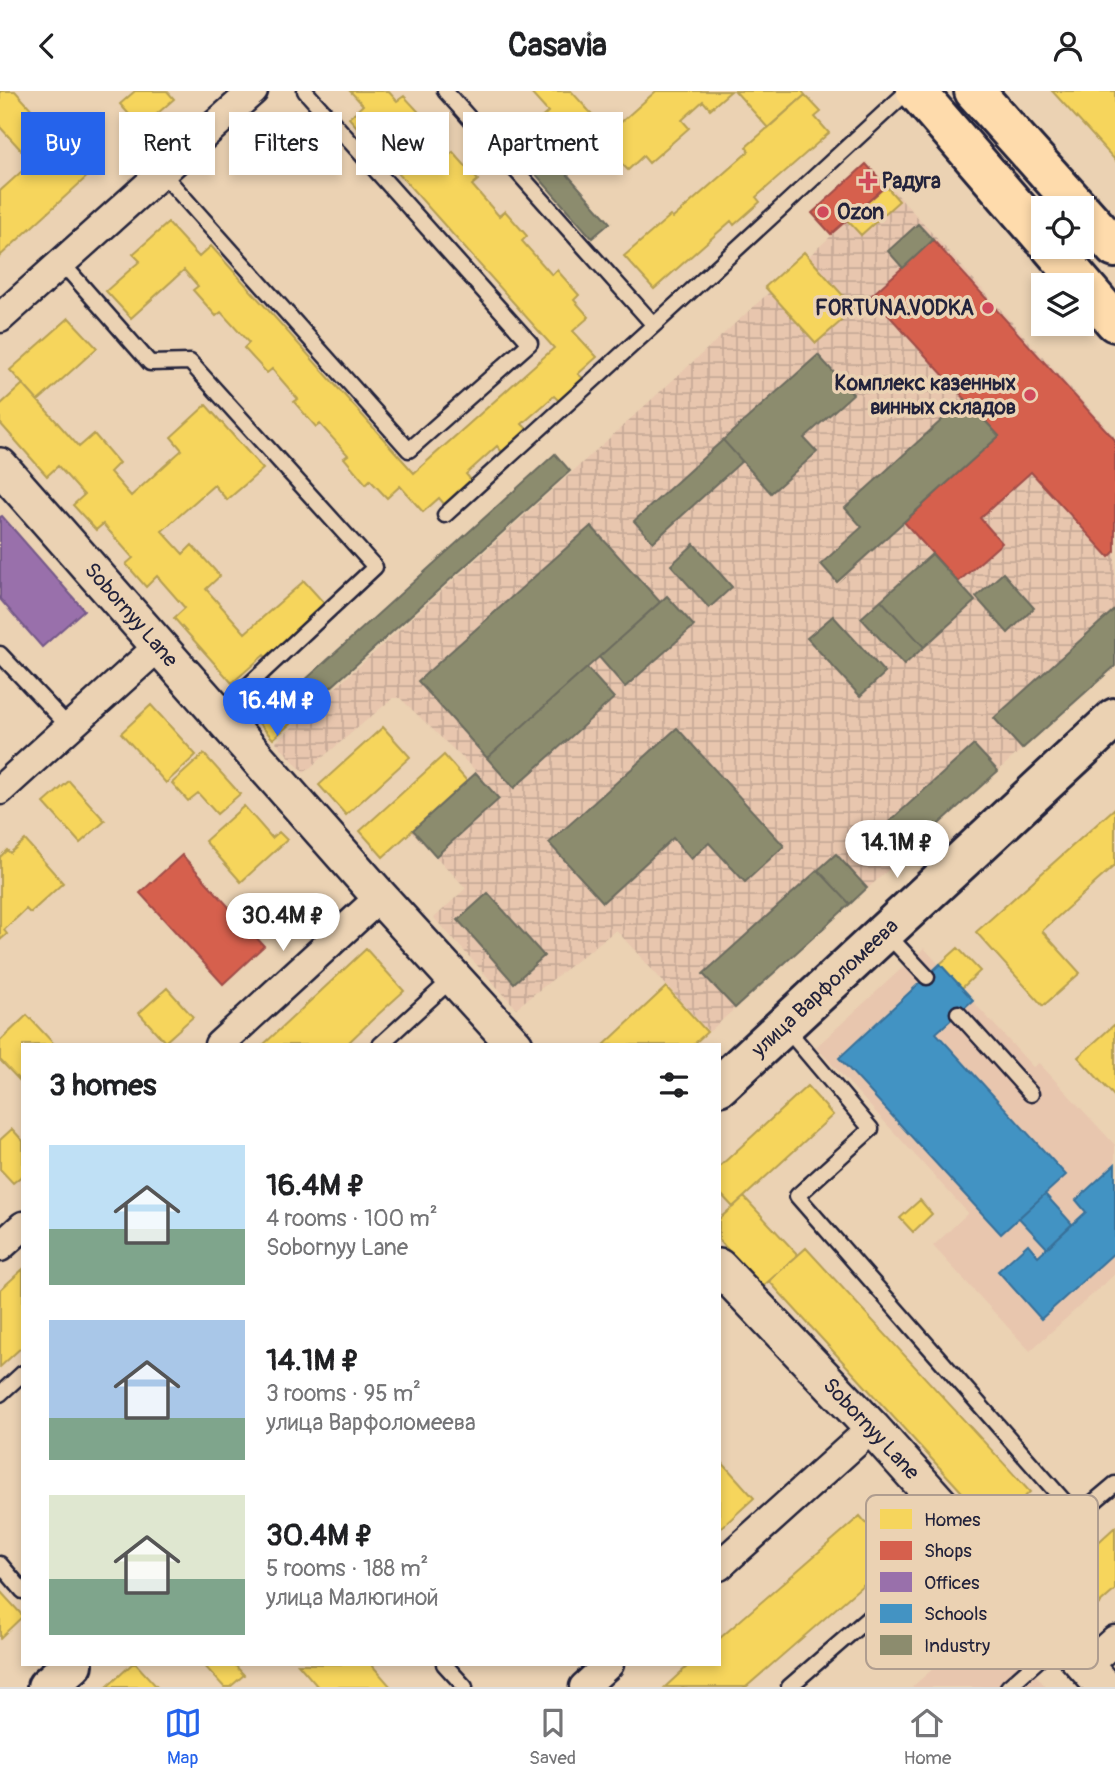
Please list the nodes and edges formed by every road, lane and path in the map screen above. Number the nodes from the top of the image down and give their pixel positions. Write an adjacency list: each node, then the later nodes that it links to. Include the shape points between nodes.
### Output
1 (253, 91): 7 (street)
2 (305, 91): 9 (lane, via 530,343 409,450)
3 (445, 91): 18 (lane)
4 (908, 91): 18 (lane)
5 (916, 91): 11 (main road)
6 (974, 91): 10 (main road)
7 (215, 125)
8 (160, 175): 15 (street)
9 (164, 175)
10 (1068, 196)
11 (1031, 223)
12 (1094, 225): 13 (main road)
13 (1115, 248)
14 (1061, 259): 17 (main road)
15 (62, 263): 16 (street); 23 (lane, via 150,363 190,362 375,567)
16 (0, 319)
17 (1115, 321)
18 (654, 325): 20 (lane)
19 (0, 466): 21 (street, Sobornyy Lane)
20 (445, 515)
21 (159, 646): 23 (street, Sobornyy Lane); 25 (street)
22 (0, 654): 25 (lane)
23 (218, 714): 27 (street, Sobornyy Lane)
24 (1115, 718): 28 (main road, улица Варфоломеева)
25 (69, 727): 26 (street)
26 (0, 789)
27 (380, 897): 29 (street, Sobornyy Lane); 33 (street)
28 (885, 932): 30 (lane); 32 (main road, улица Варфоломеева)
29 (454, 977): 34 (lane); 35 (street, Sobornyy Lane)
30 (927, 977)
31 (958, 1013): 37 (lane)
32 (784, 1026): 36 (main road, улица Варфоломеева); 46 (lane, via 871,1129 797,1196)
33 (221, 1043)
34 (382, 1043)
35 (513, 1043)
36 (721, 1084)
37 (1031, 1094)
38 (21, 1228): 39 (street)
39 (0, 1247)
40 (721, 1269): 43 (street, Sobornyy Lane)
41 (21, 1375): 42 (lane)
42 (0, 1394)
43 (872, 1428): 45 (street, Sobornyy Lane); 49 (street)
44 (1115, 1484): 47 (lane)
45 (932, 1495)
46 (1059, 1495)
47 (1098, 1498)
48 (0, 1564): 50 (lane)
49 (721, 1564)
50 (21, 1589)
51 (866, 1620): 61 (lane)
52 (1115, 1640): 57 (street)
53 (71, 1666): 58 (main road)
54 (446, 1666): 59 (lane)
55 (607, 1666): 60 (street)
56 (1029, 1669): 62 (lane)
57 (1094, 1677)
58 (47, 1687)
59 (465, 1687)
60 (584, 1687)
61 (789, 1687)
62 (1008, 1687)

